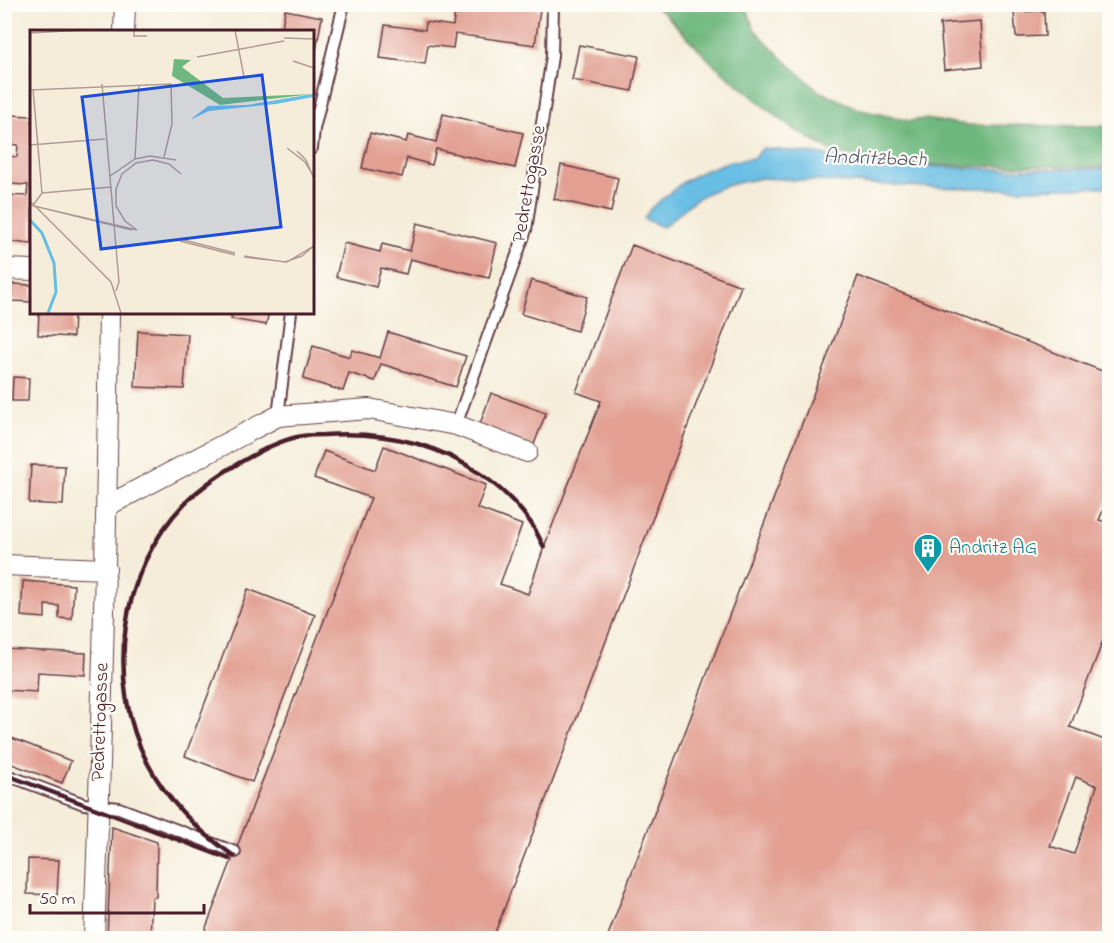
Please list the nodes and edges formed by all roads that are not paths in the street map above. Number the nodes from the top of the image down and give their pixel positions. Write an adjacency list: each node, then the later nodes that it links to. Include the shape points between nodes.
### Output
1 (125, 4): 4 (street)
2 (344, 4): 5 (lane)
3 (553, 4): 11 (lane, Pedrettogasse, via 552,56 526,230)
4 (124, 30)
5 (314, 129)
6 (4, 269): 7 (street)
7 (30, 270)
8 (109, 314): 13 (street, Pedrettogasse)
9 (291, 314): 10 (lane)
10 (278, 416): 11 (street, via 369,409); 13 (street)
11 (456, 425): 12 (street)
12 (527, 452)
13 (107, 506): 15 (street, Pedrettogasse)
14 (4, 565): 15 (street)
15 (106, 569): 17 (street, Pedrettogasse)
16 (4, 774): 17 (lane, via 84,804)
17 (99, 805): 18 (lane, via 119,808); 19 (street, Pedrettogasse)
18 (235, 852)
19 (93, 939)

